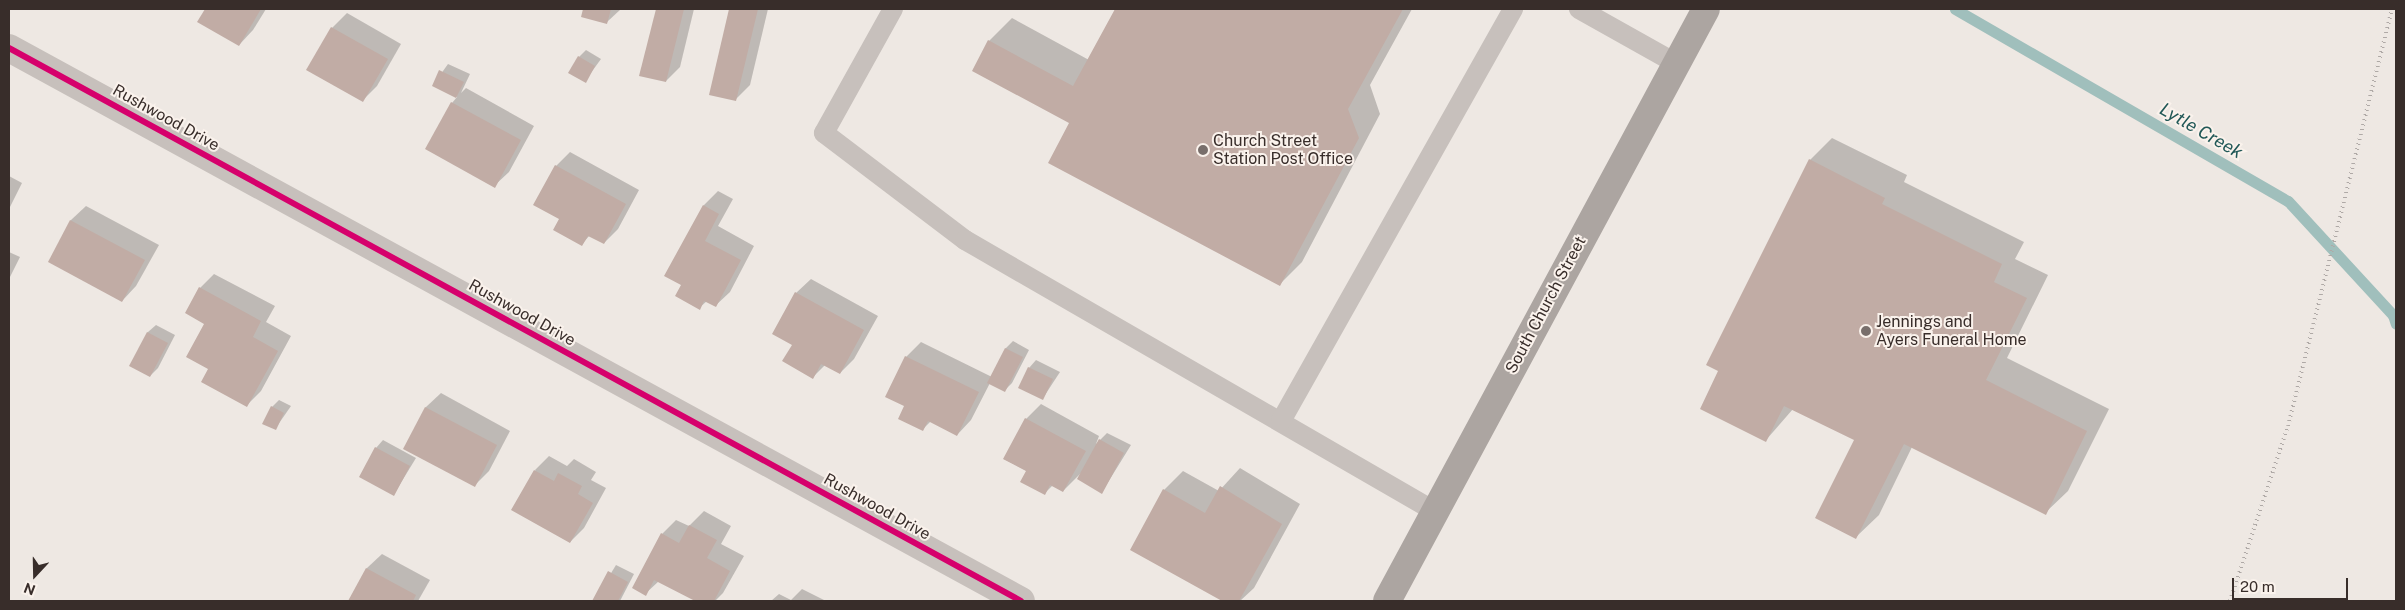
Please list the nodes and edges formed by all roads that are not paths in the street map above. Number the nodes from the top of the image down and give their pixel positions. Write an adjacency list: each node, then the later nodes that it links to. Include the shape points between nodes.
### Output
1 (893, 9): 7 (lane, via 824,133 965,240)
2 (1513, 9): 7 (lane)
3 (1579, 9): 6 (lane)
4 (1706, 9): 6 (main road, South Church Street)
5 (9, 48): 9 (street, Rushwood Drive)
6 (1677, 64): 8 (main road, South Church Street)
7 (1281, 421): 8 (lane)
8 (1436, 512): 10 (main road, South Church Street)
9 (1022, 601)
10 (1388, 601)

